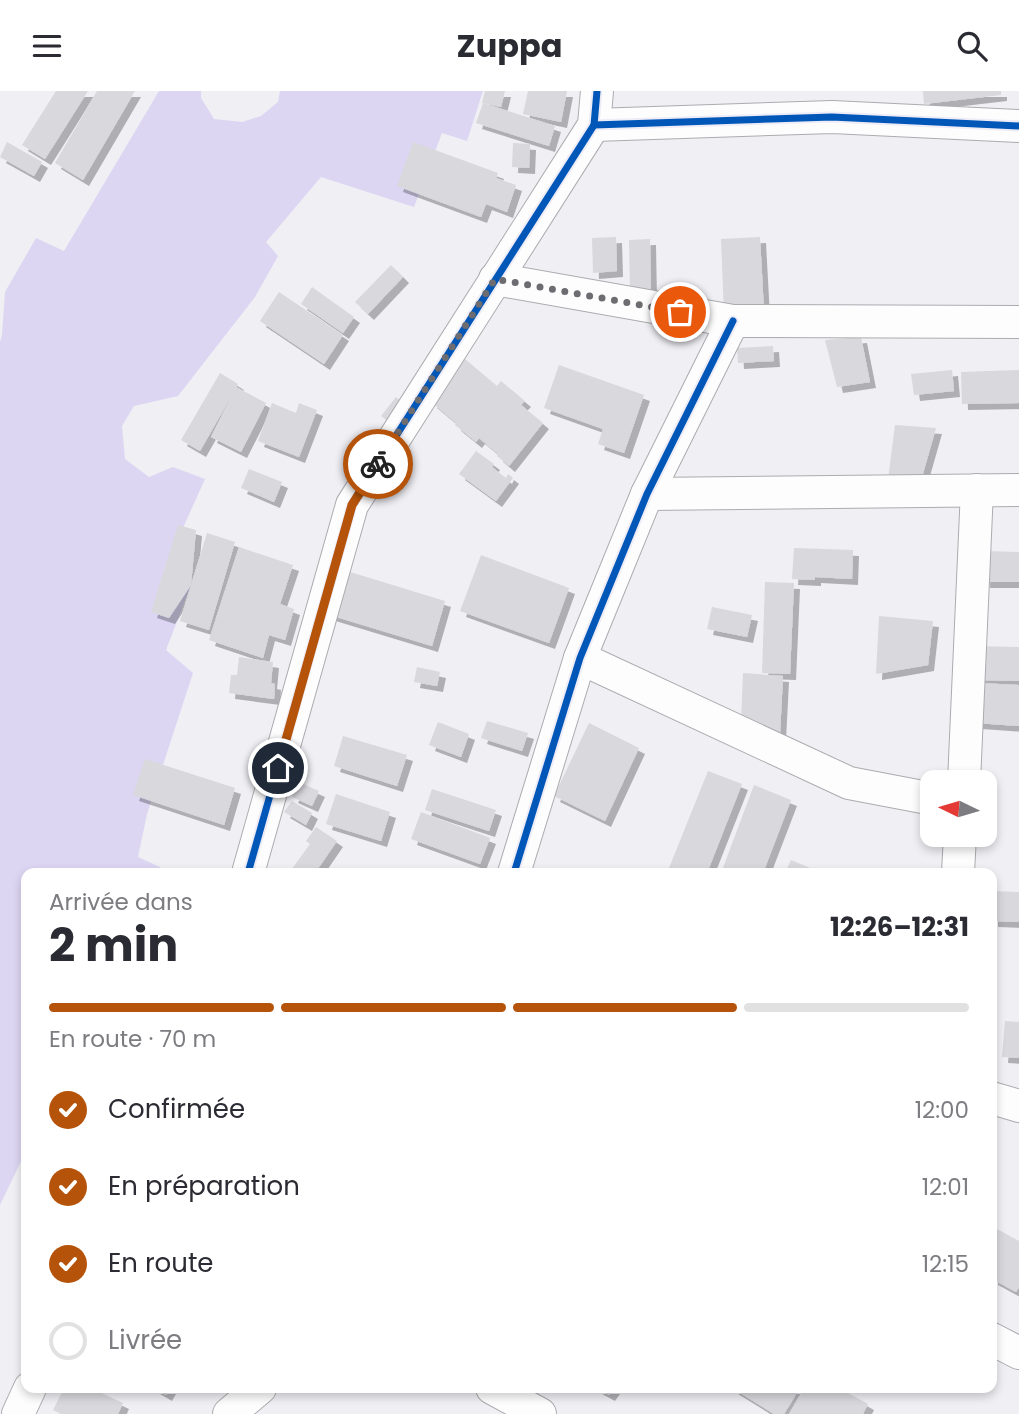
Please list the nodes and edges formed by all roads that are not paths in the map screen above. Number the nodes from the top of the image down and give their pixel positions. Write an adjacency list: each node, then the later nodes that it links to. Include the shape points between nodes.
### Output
1 (597, 91): 3 (street)
2 (828, 104): 3 (street); 4 (street)
3 (593, 125): 5 (street)
4 (1019, 127)
5 (495, 279): 6 (street); 15 (street, via 352,505)
6 (733, 321): 7 (street); 10 (street)
7 (1019, 322)
8 (976, 490): 9 (street); 10 (street); 12 (street)
9 (1019, 490)
10 (647, 494): 11 (street)
11 (580, 658): 13 (street, via 849,783); 16 (street)
12 (964, 770)
13 (920, 797)
14 (959, 847): 17 (street)
15 (249, 868)
16 (516, 868)
17 (958, 868)
18 (997, 1099): 19 (street)
19 (1019, 1106)
20 (997, 1342): 21 (street)
21 (1019, 1353)
22 (254, 1393): 24 (street)
23 (501, 1393): 25 (street)
24 (229, 1414)
25 (540, 1414)

